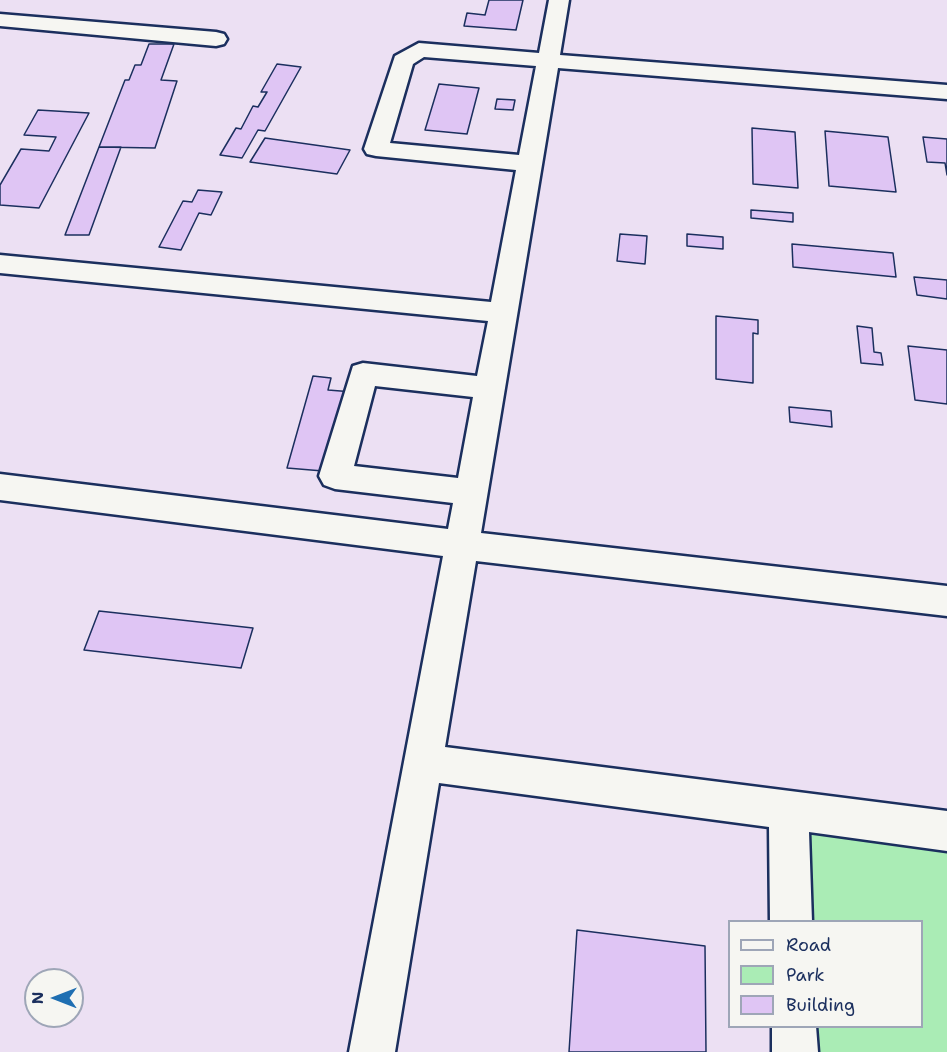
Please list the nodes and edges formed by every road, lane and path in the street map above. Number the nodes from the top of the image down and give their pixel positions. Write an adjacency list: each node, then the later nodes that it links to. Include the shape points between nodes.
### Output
1 (559, 0): 4 (lane)
2 (0, 20): 3 (lane)
3 (216, 39)
4 (548, 61): 5 (lane); 6 (lane); 6 (lane, via 419,50 403,61 376,149)
5 (947, 92)
6 (530, 164): 8 (lane)
7 (0, 264): 8 (lane)
8 (504, 313): 9 (lane)
9 (490, 388): 11 (lane); 11 (lane, via 363,374 336,476)
10 (0, 488): 12 (lane)
11 (472, 492): 12 (lane)
12 (462, 545): 13 (lane); 14 (lane)
13 (947, 601)
14 (424, 763): 15 (lane); 19 (lane)
15 (788, 810): 16 (lane); 17 (lane)
16 (947, 831)
17 (791, 920)
18 (794, 1028): 20 (lane)
19 (372, 1052)
20 (795, 1052)

